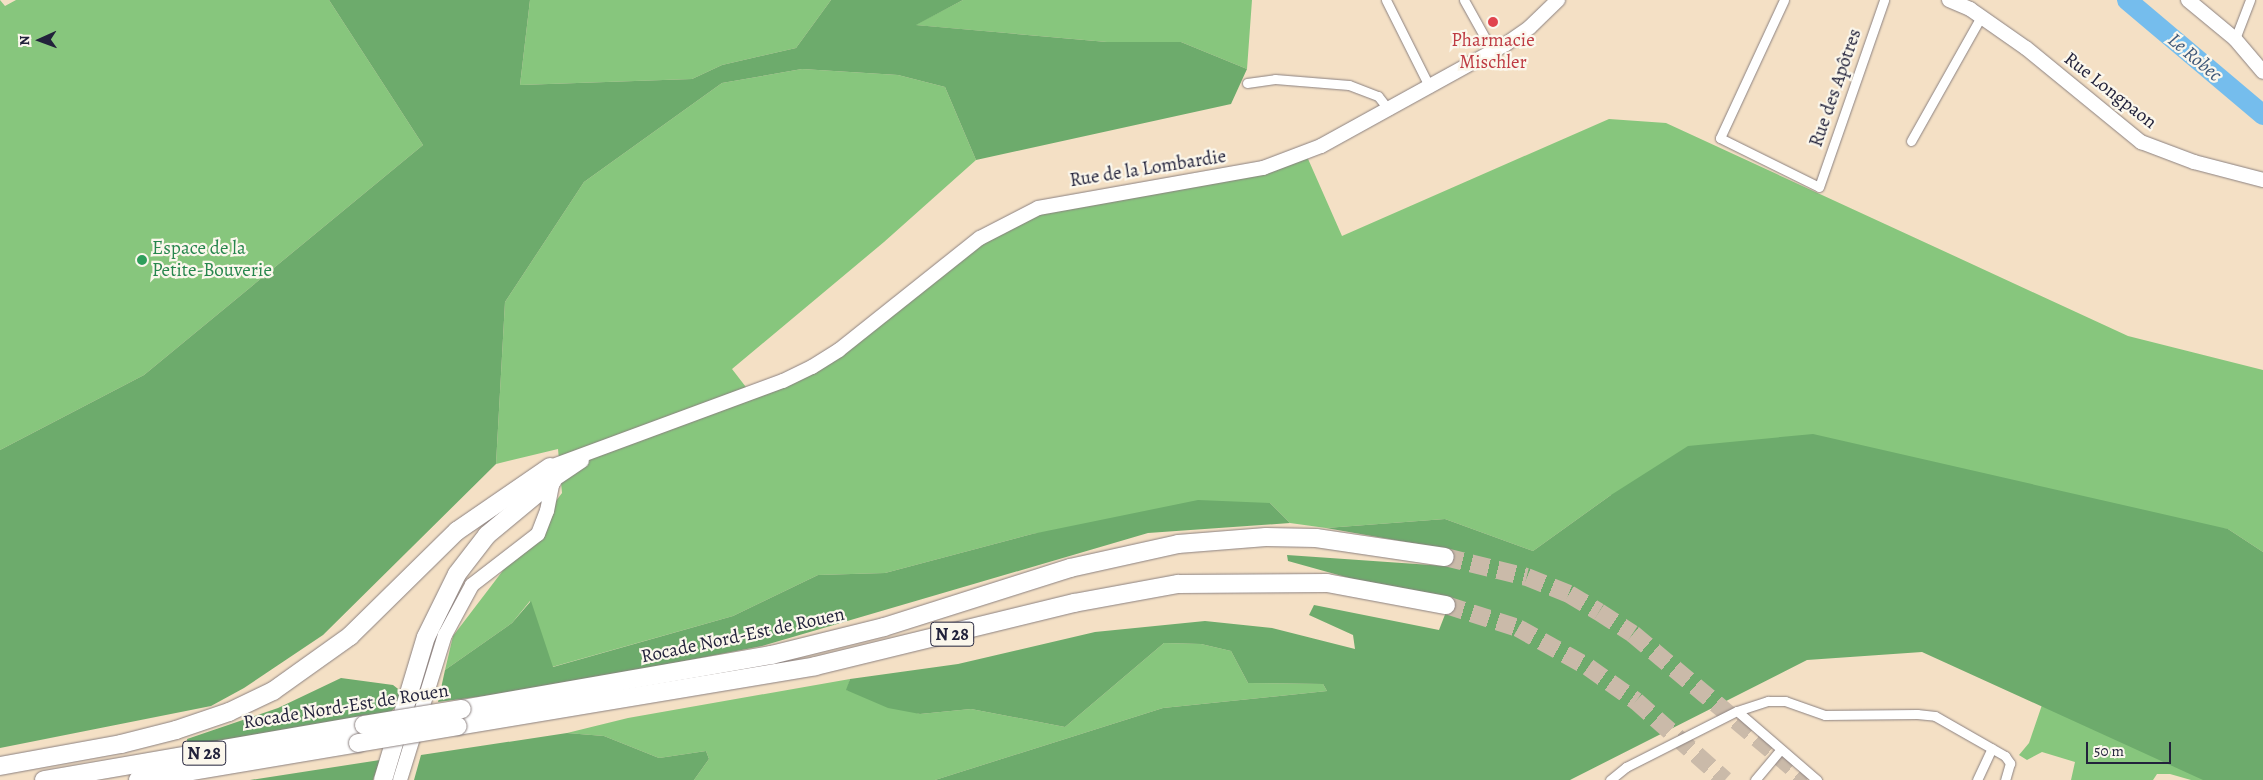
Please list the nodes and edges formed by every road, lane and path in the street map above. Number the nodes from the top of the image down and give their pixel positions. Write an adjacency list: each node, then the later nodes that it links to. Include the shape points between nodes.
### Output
1 (1386, 0): 14 (street)
2 (1464, 0): 11 (street)
3 (1558, 0): 11 (main road, Rue de la Lombardie, via 1530,27)
4 (1784, 0): 5 (street, Rue des Apôtres, via 1720,138 1819,187)
5 (1884, 0)
6 (2188, 0): 10 (main road)
7 (2250, 0): 10 (street)
8 (1951, 1): 9 (main road, Rue Longpaon)
9 (1981, 17): 16 (street); 17 (main road, Rue Longpaon, via 2141,142 2194,162)
10 (2235, 39): 12 (main road)
11 (1493, 52): 14 (main road, Rue de la Lombardie)
12 (2263, 72)
13 (1247, 83): 15 (street, via 1275,79 1349,85 1378,96)
14 (1430, 88): 15 (main road, Rue de la Lombardie)
15 (1390, 110): 18 (main road, Rue de la Lombardie, via 1282,163 1064,201 1016,218 980,238 839,350 812,367 604,447)
16 (1911, 141)
17 (2263, 180)
18 (551, 474): 25 (highway, via 457,531 350,636 273,691 229,712 176,730 121,744); 28 (highway, via 487,535 456,574 426,637); 29 (main road, via 547,512 538,534 484,574 472,585 457,608 445,635)
19 (1445, 556): 22 (highway, Rocade Nord-Est de Rouen / N 28, via 1316,538 1266,537 1178,544 1070,568 884,627 771,655)
20 (1446, 605): 22 (highway, Rocade Nord-Est de Rouen / N 28, via 1326,583 1178,584 1074,603 815,666)
21 (1737, 711): 23 (street, via 1768,700 1785,701 1825,715 1935,716); 24 (street); 30 (street, via 1626,767)
22 (460, 718): 26 (highway, Rocade Nord-Est de Rouen / N 28, bridge, via 364,726); 27 (highway, Rocade Nord-Est de Rouen / N 28, bridge, via 358,743)
23 (1992, 748): 33 (street); 34 (street, via 2010,763)
24 (1781, 749): 31 (street); 32 (street)
25 (0, 766)
26 (44, 780)
27 (138, 780)
28 (384, 780)
29 (400, 780)
30 (1610, 780)
31 (1755, 780)
32 (1817, 780)
33 (1977, 780)
34 (2005, 780)

